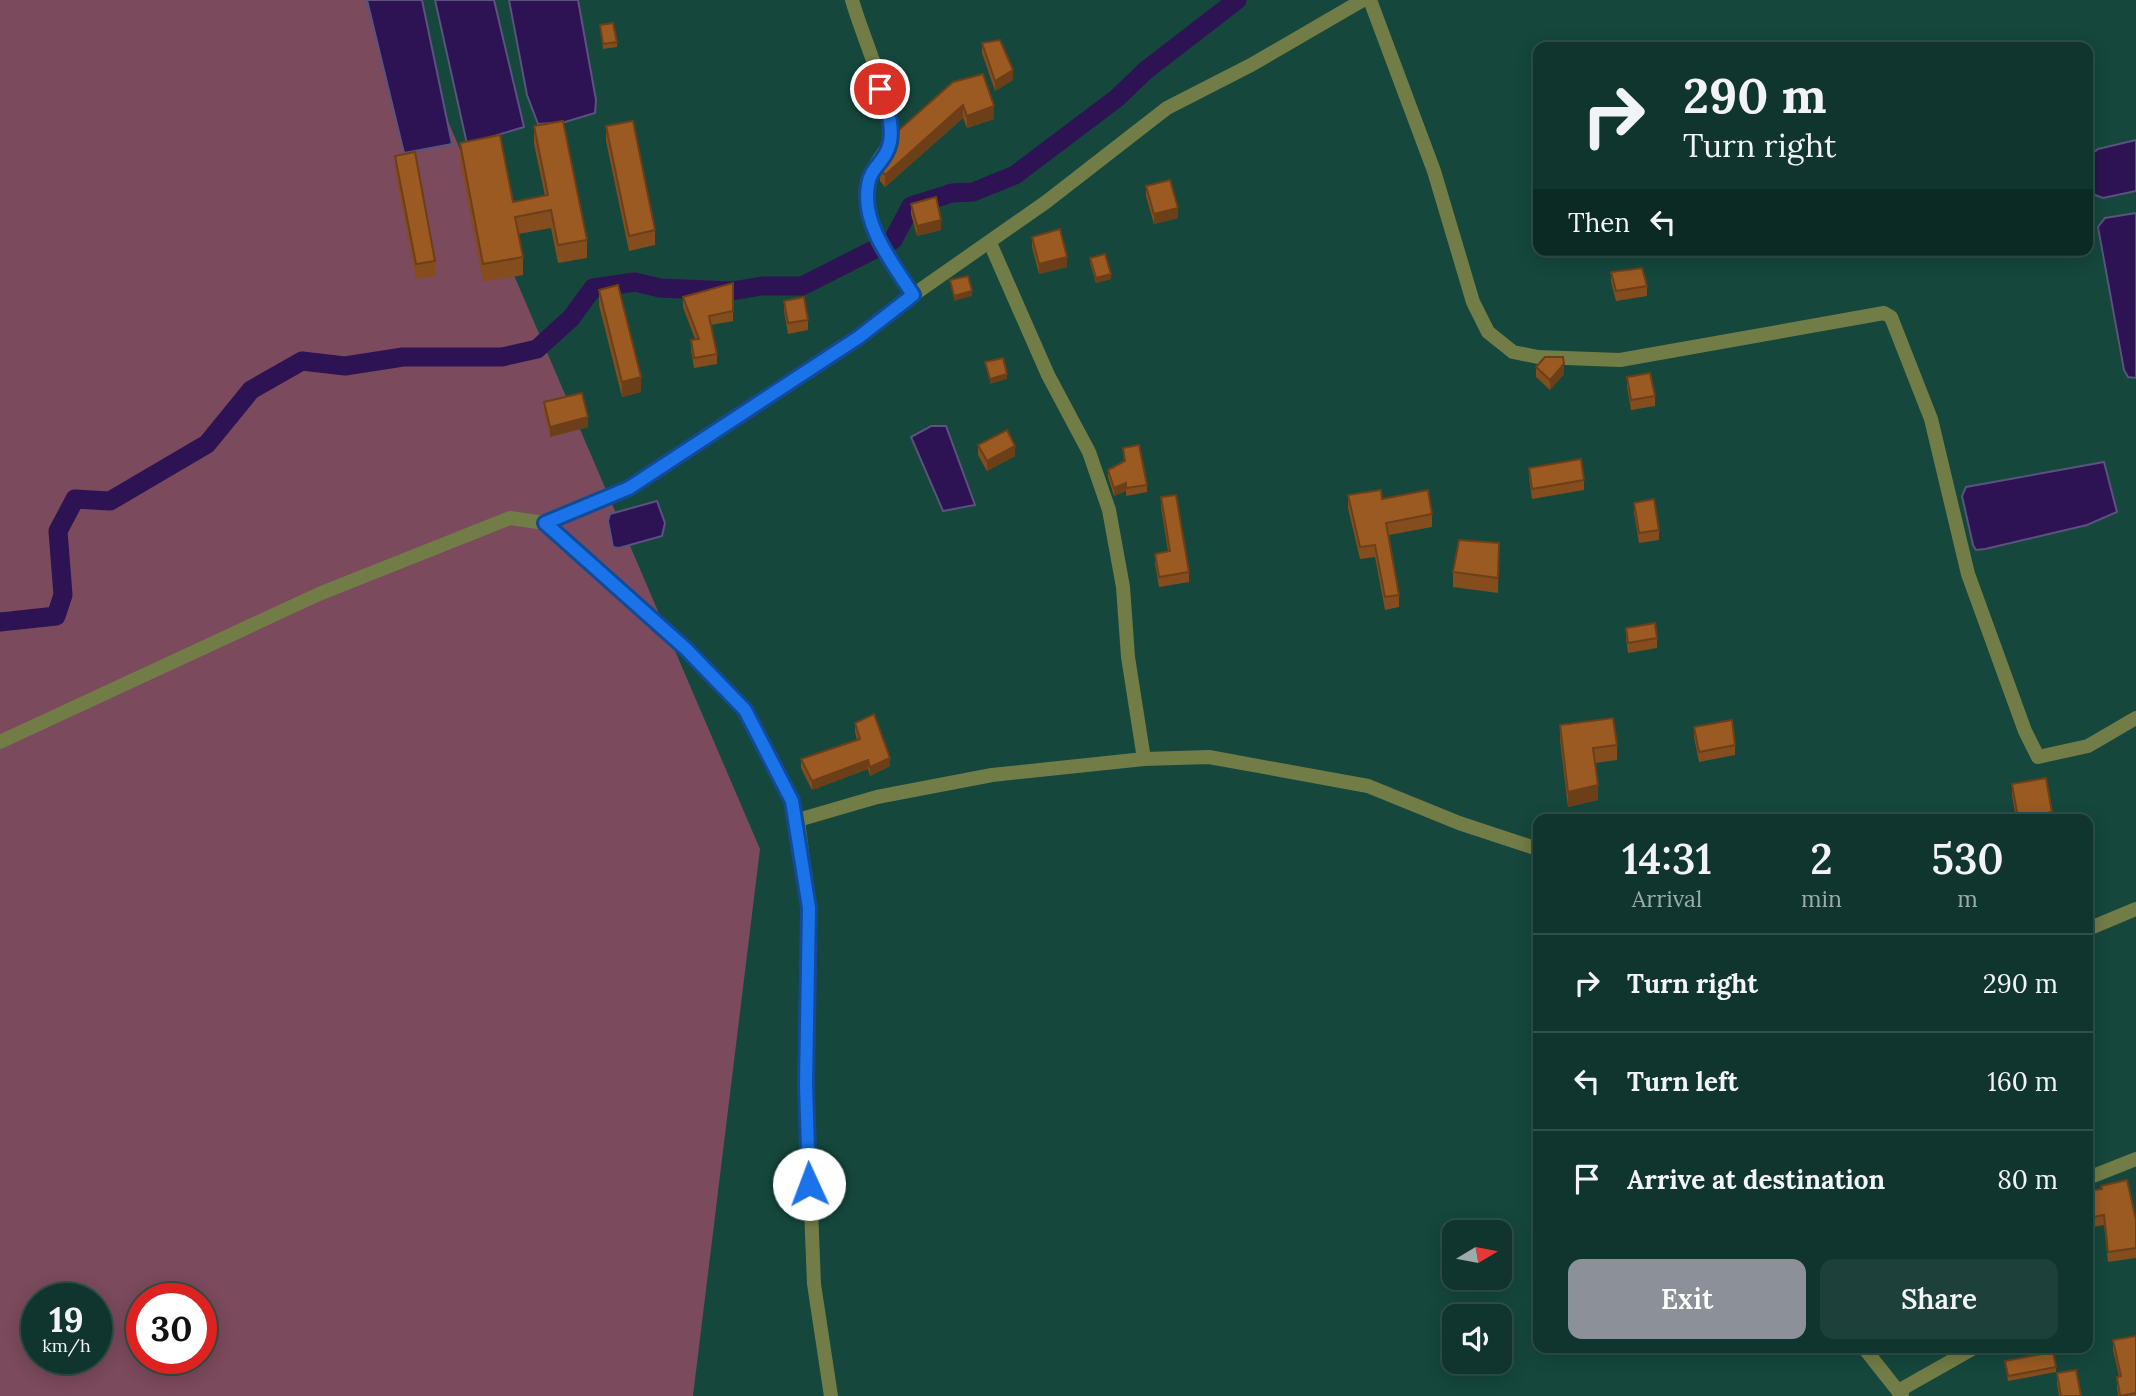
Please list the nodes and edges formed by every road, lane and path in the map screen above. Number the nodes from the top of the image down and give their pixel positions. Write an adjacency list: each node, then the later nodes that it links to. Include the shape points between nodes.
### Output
1 (852, 0): 5 (street, via 891,131 887,152 874,167 867,186 868,204 875,235)
2 (1363, 0): 4 (street, via 1167,108)
3 (1370, 0): 7 (street, via 1434,171 1473,302 1488,332 1513,352 1620,360 1884,313 1891,317 1931,419 1968,574 2038,757 2088,746)
4 (990, 243): 5 (street); 9 (street, via 1048,376 1089,452 1109,510)
5 (913, 295): 6 (street, via 859,337 640,481)
6 (545, 523): 8 (street, via 510,518 319,594); 10 (street, via 686,649 745,710)
7 (2136, 718)
8 (0, 742)
9 (1144, 759): 10 (street, via 992,775 877,797); 11 (street, via 1209,757 1368,786)
10 (798, 820): 19 (street, via 809,908 806,1084 814,1284)
11 (1533, 847)
12 (2136, 909): 13 (street)
13 (2093, 927)
14 (2136, 1159): 15 (street)
15 (2093, 1176)
16 (1868, 1353): 18 (street)
17 (1966, 1353): 18 (street)
18 (1900, 1393)
19 (831, 1396)

